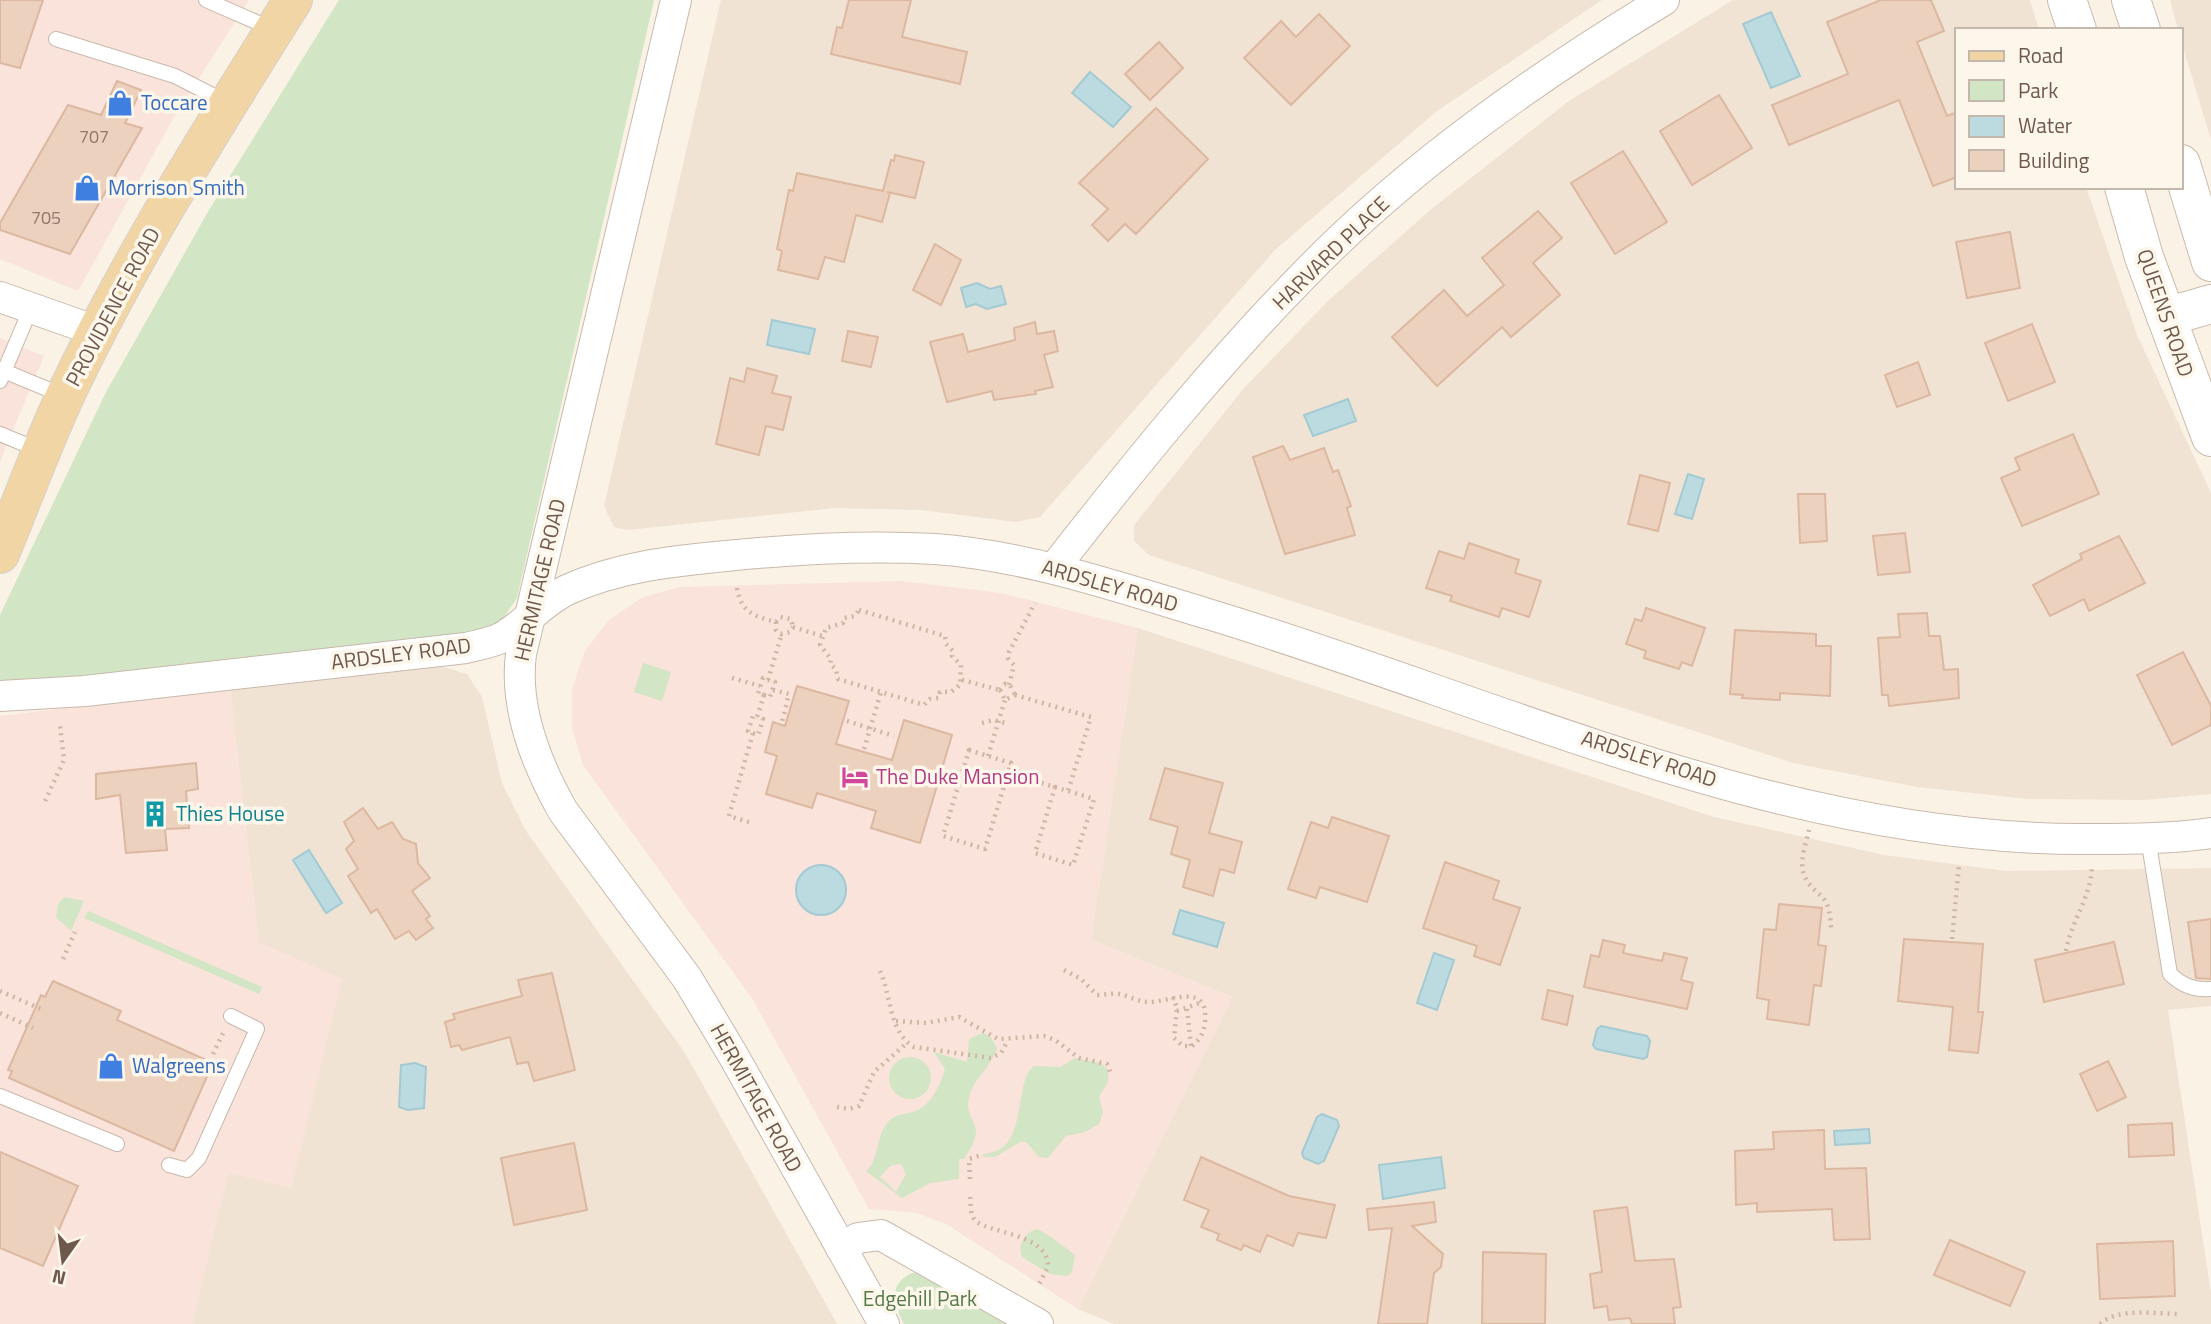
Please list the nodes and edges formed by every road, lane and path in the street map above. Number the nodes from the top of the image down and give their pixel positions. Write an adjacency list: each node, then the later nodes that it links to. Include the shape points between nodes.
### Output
1 (206, 0): 6 (lane)
2 (676, 0): 29 (street, HERMITAGE ROAD)
3 (1664, 0): 26 (street, HARVARD PLACE, via 1502,107 1390,195 1311,268 1182,409)
4 (2067, 0): 7 (main road)
5 (2131, 0): 8 (main road)
6 (283, 15): 10 (main road, PROVIDENCE ROAD)
7 (2076, 28)
8 (2140, 28)
9 (56, 39): 10 (lane, via 175,76)
10 (228, 103): 18 (main road, PROVIDENCE ROAD, via 165,207)
11 (2183, 171): 13 (main road)
12 (2125, 189): 17 (main road, QUEENS ROAD)
13 (2211, 262)
14 (0, 298): 16 (street)
15 (2211, 304): 17 (main road)
16 (31, 308): 18 (street); 19 (lane)
17 (2166, 317): 22 (main road, QUEENS ROAD)
18 (99, 332): 20 (main road, PROVIDENCE ROAD)
19 (2, 376): 20 (lane)
20 (65, 397): 23 (main road, PROVIDENCE ROAD)
21 (0, 434): 23 (lane)
22 (2211, 437)
23 (42, 452): 24 (main road, PROVIDENCE ROAD)
24 (9, 505): 25 (main road, PROVIDENCE ROAD)
25 (0, 554)
26 (1054, 568): 29 (street, ARDSLEY ROAD, via 933,549 807,548 665,562 614,573 564,592); 65 (street, ARDSLEY ROAD, via 1284,637 1725,784 1811,806 1992,835)
27 (737, 588): 30 (path, via 740,604 748,613)
28 (1035, 603): 37 (path, via 1009,652 1008,659 1014,664)
29 (531, 614): 44 (street, ARDSLEY ROAD, via 500,638 466,648 85,691); 97 (street, HERMITAGE ROAD, via 518,680 523,712 551,791 687,978)
30 (776, 622): 31 (path, via 786,616); 32 (path, via 776,630)
31 (793, 627): 32 (path); 33 (path)
32 (782, 633): 35 (path)
33 (822, 636): 36 (path, via 826,628 843,623 859,610 946,636 952,656 961,665); 41 (path, via 820,645 838,679)
34 (732, 678): 38 (path)
35 (768, 680): 38 (path, via 763,678); 39 (path, via 775,682)
36 (961, 680): 40 (path); 41 (path, via 957,688 940,692 939,698 923,705)
37 (1009, 685): 40 (path); 43 (path)
38 (760, 686): 42 (path, via 758,694)
39 (772, 690): 42 (path, via 770,697); 49 (path, via 789,694)
40 (1000, 690): 45 (path)
41 (881, 692): 53 (path)
42 (764, 695): 46 (path)
43 (1015, 695): 45 (path); 60 (path, via 1090,717)
44 (0, 696)
45 (1005, 700): 47 (path)
46 (757, 718): 54 (path, via 753,716 750,724 748,732); 54 (path, via 763,719 758,734)
47 (999, 720): 50 (path); 51 (path); 57 (path)
48 (847, 721): 53 (path)
49 (782, 722)
50 (982, 723)
51 (1006, 723)
52 (60, 725): 61 (path, via 64,760)
53 (870, 728): 55 (path); 56 (path)
54 (753, 733): 62 (path, via 729,816)
55 (894, 736)
56 (864, 749)
57 (988, 756): 58 (path, via 1011,763); 58 (path, via 969,750 943,836 985,849)
58 (1008, 773): 59 (path)
59 (1055, 787): 60 (path); 60 (path, via 1035,853 1073,864 1094,799)
60 (1068, 791)
61 (45, 801)
62 (749, 822)
63 (1811, 824): 68 (path, via 1803,868 1809,882 1828,901)
64 (2211, 833): 65 (street, ARDSLEY ROAD)
65 (2148, 838): 75 (lane, via 2170,974 2197,990)
66 (2092, 855): 71 (path, via 2087,898)
67 (1959, 866): 70 (path)
68 (1831, 928)
69 (75, 932): 72 (path)
70 (1952, 939)
71 (2066, 951)
72 (63, 959)
73 (1063, 970): 77 (path, via 1097,995 1115,993 1150,1002)
74 (880, 971): 84 (path)
75 (2211, 989)
76 (0, 991): 79 (path)
77 (1173, 997): 78 (path, via 1186,995); 81 (path)
78 (1200, 1003): 80 (path); 88 (path, via 1205,1016 1203,1030)
79 (41, 1009)
80 (1187, 1009): 81 (path); 88 (path)
81 (1177, 1012): 88 (path, via 1174,1038)
82 (0, 1013): 85 (path)
83 (231, 1016): 94 (lane, via 257,1029 199,1158 187,1170)
84 (896, 1021): 86 (path, via 926,1023 959,1017 991,1036); 87 (path)
85 (33, 1028)
86 (1008, 1040): 87 (path, via 1001,1053 984,1059); 89 (path, via 1048,1037 1079,1058 1107,1065)
87 (907, 1043): 91 (path, via 874,1072 859,1106)
88 (1191, 1046)
89 (1111, 1074)
90 (0, 1096): 92 (lane)
91 (838, 1107)
92 (117, 1143)
93 (979, 1156): 95 (path, via 969,1159)
94 (169, 1165)
95 (970, 1179)
96 (970, 1197): 98 (path, via 979,1224 1014,1233 1044,1254 1048,1267)
97 (841, 1248): 100 (street, HERMITAGE ROAD); 101 (street, via 858,1238 881,1235)
98 (1038, 1286)
99 (2180, 1314): 102 (path, via 2122,1314)
100 (884, 1324)
101 (1038, 1324)
102 (2100, 1324)

